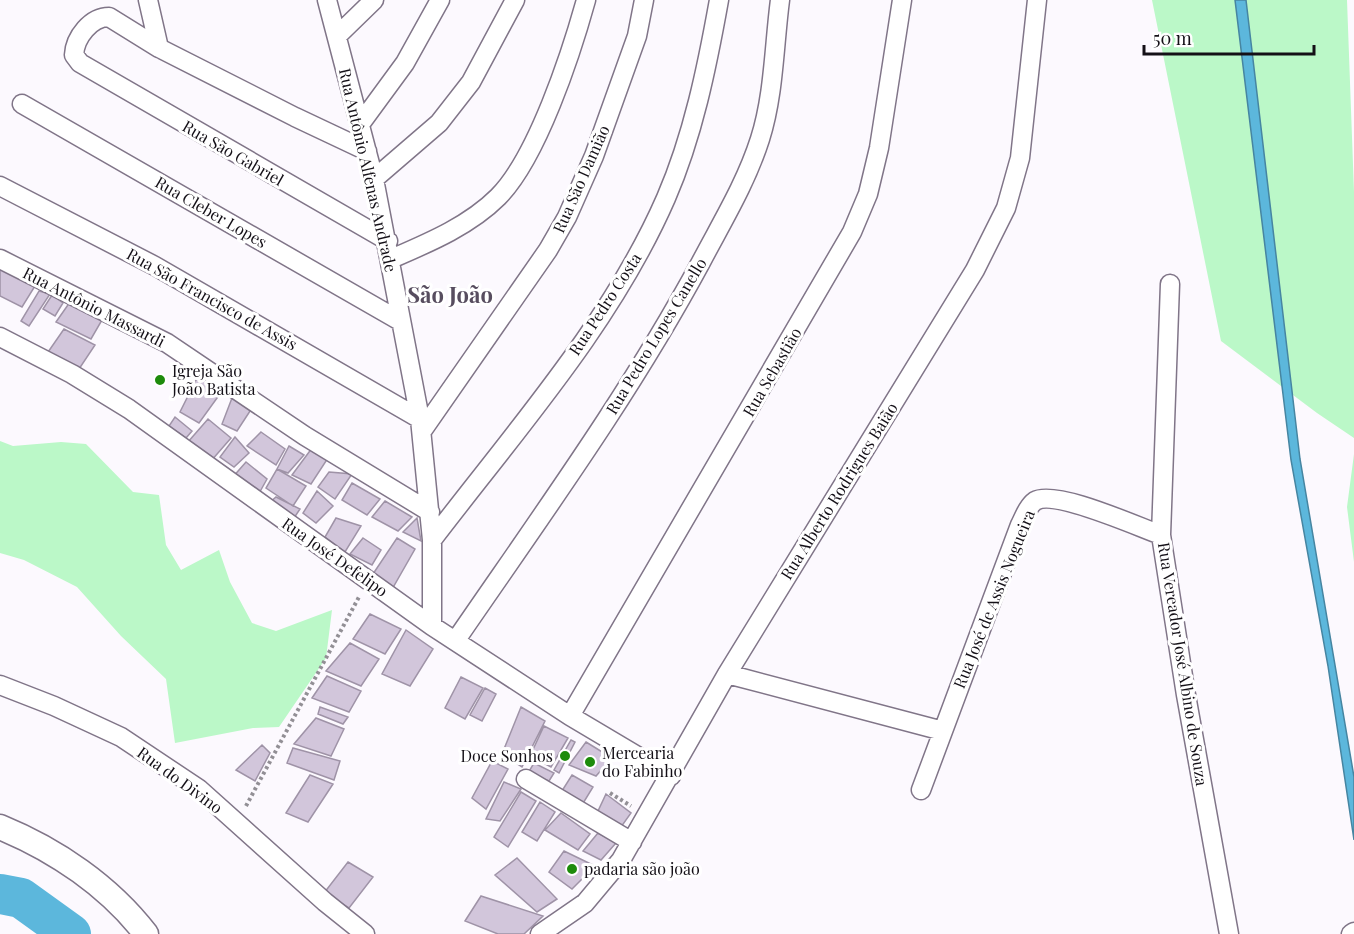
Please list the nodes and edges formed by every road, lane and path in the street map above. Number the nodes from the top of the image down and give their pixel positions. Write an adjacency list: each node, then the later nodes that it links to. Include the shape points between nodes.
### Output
1 (148, 0): 13 (street)
2 (327, 0): 12 (street, Rua Antônio Alfenas Andrade)
3 (374, 0): 12 (street)
4 (440, 0): 15 (street, via 405,63)
5 (515, 0): 17 (street, via 471,82 440,123)
6 (586, 0): 19 (street, via 557,88 530,148 498,196 464,223)
7 (644, 0): 24 (street, Rua São Damião, via 637,36 594,156 567,217 548,250)
8 (719, 0): 27 (street, Rua Pedro Costa, via 692,123 666,198 627,276 578,349)
9 (780, 0): 30 (street, Rua Pedro Lopes Canello, via 763,128 739,191 617,405)
10 (902, 0): 33 (street, Rua Sebastião, via 879,148 868,194 852,232)
11 (1038, 0): 31 (street, Rua Alberto Rodrigues Baião, via 1020,158 1006,208 975,270)
12 (337, 36): 15 (street, Rua Antônio Alfenas Andrade)
13 (159, 48): 16 (street); 19 (street, Rua São Gabriel, via 119,21 101,17 89,24 74,55 80,63)
14 (22, 104): 22 (street, Rua Cleber Lopes)
15 (361, 123): 16 (street, Rua Antônio Alfenas Andrade)
16 (368, 151): 17 (street, Rua Antônio Alfenas Andrade)
17 (374, 179): 19 (street, Rua Antônio Alfenas Andrade)
18 (0, 186): 24 (street, Rua São Francisco de Assis, via 278,334)
19 (389, 250): 22 (street, Rua Antônio Alfenas Andrade)
20 (0, 259): 25 (street, Rua Antônio Massardi, via 167,343 305,436)
21 (1170, 284): 26 (street, Rua Vereador José Albino de Souza)
22 (399, 321): 24 (street, Rua Antônio Alfenas Andrade)
23 (0, 337): 28 (street, Rua José Defelipo, via 129,409)
24 (422, 425): 25 (street, Rua Antônio Alfenas Andrade)
25 (430, 512): 27 (street, Rua Antônio Alfenas Andrade)
26 (1161, 535): 34 (street, Rua José de Assis Nogueira, via 1061,499 1041,498 1034,502 1020,525); 44 (street, Rua Vereador José Albino de Souza)
27 (432, 540): 29 (street, Rua Antônio Alfenas Andrade)
28 (368, 581): 29 (street, Rua José Defelipo); 38 (path)
29 (432, 626): 30 (street, Rua José Defelipo)
30 (456, 640): 33 (street, Rua José Defelipo)
31 (727, 674): 34 (street); 35 (street, Rua Alberto Rodrigues Baião)
32 (0, 685): 38 (street, Rua do Divino, via 121,737 199,789)
33 (570, 716): 35 (street, Rua José Defelipo)
34 (943, 731): 37 (street, Rua José de Assis Nogueira)
35 (671, 776): 40 (street, Rua Alberto Rodrigues Baião)
36 (526, 779): 40 (street)
37 (921, 790)
38 (237, 823): 42 (street, Rua do Divino)
39 (0, 827): 41 (main road, via 78,868 126,907)
40 (632, 842): 43 (street, Rua Alberto Rodrigues Baião, via 585,903)
41 (146, 934)
42 (365, 934)
43 (540, 934)
44 (1229, 934)

